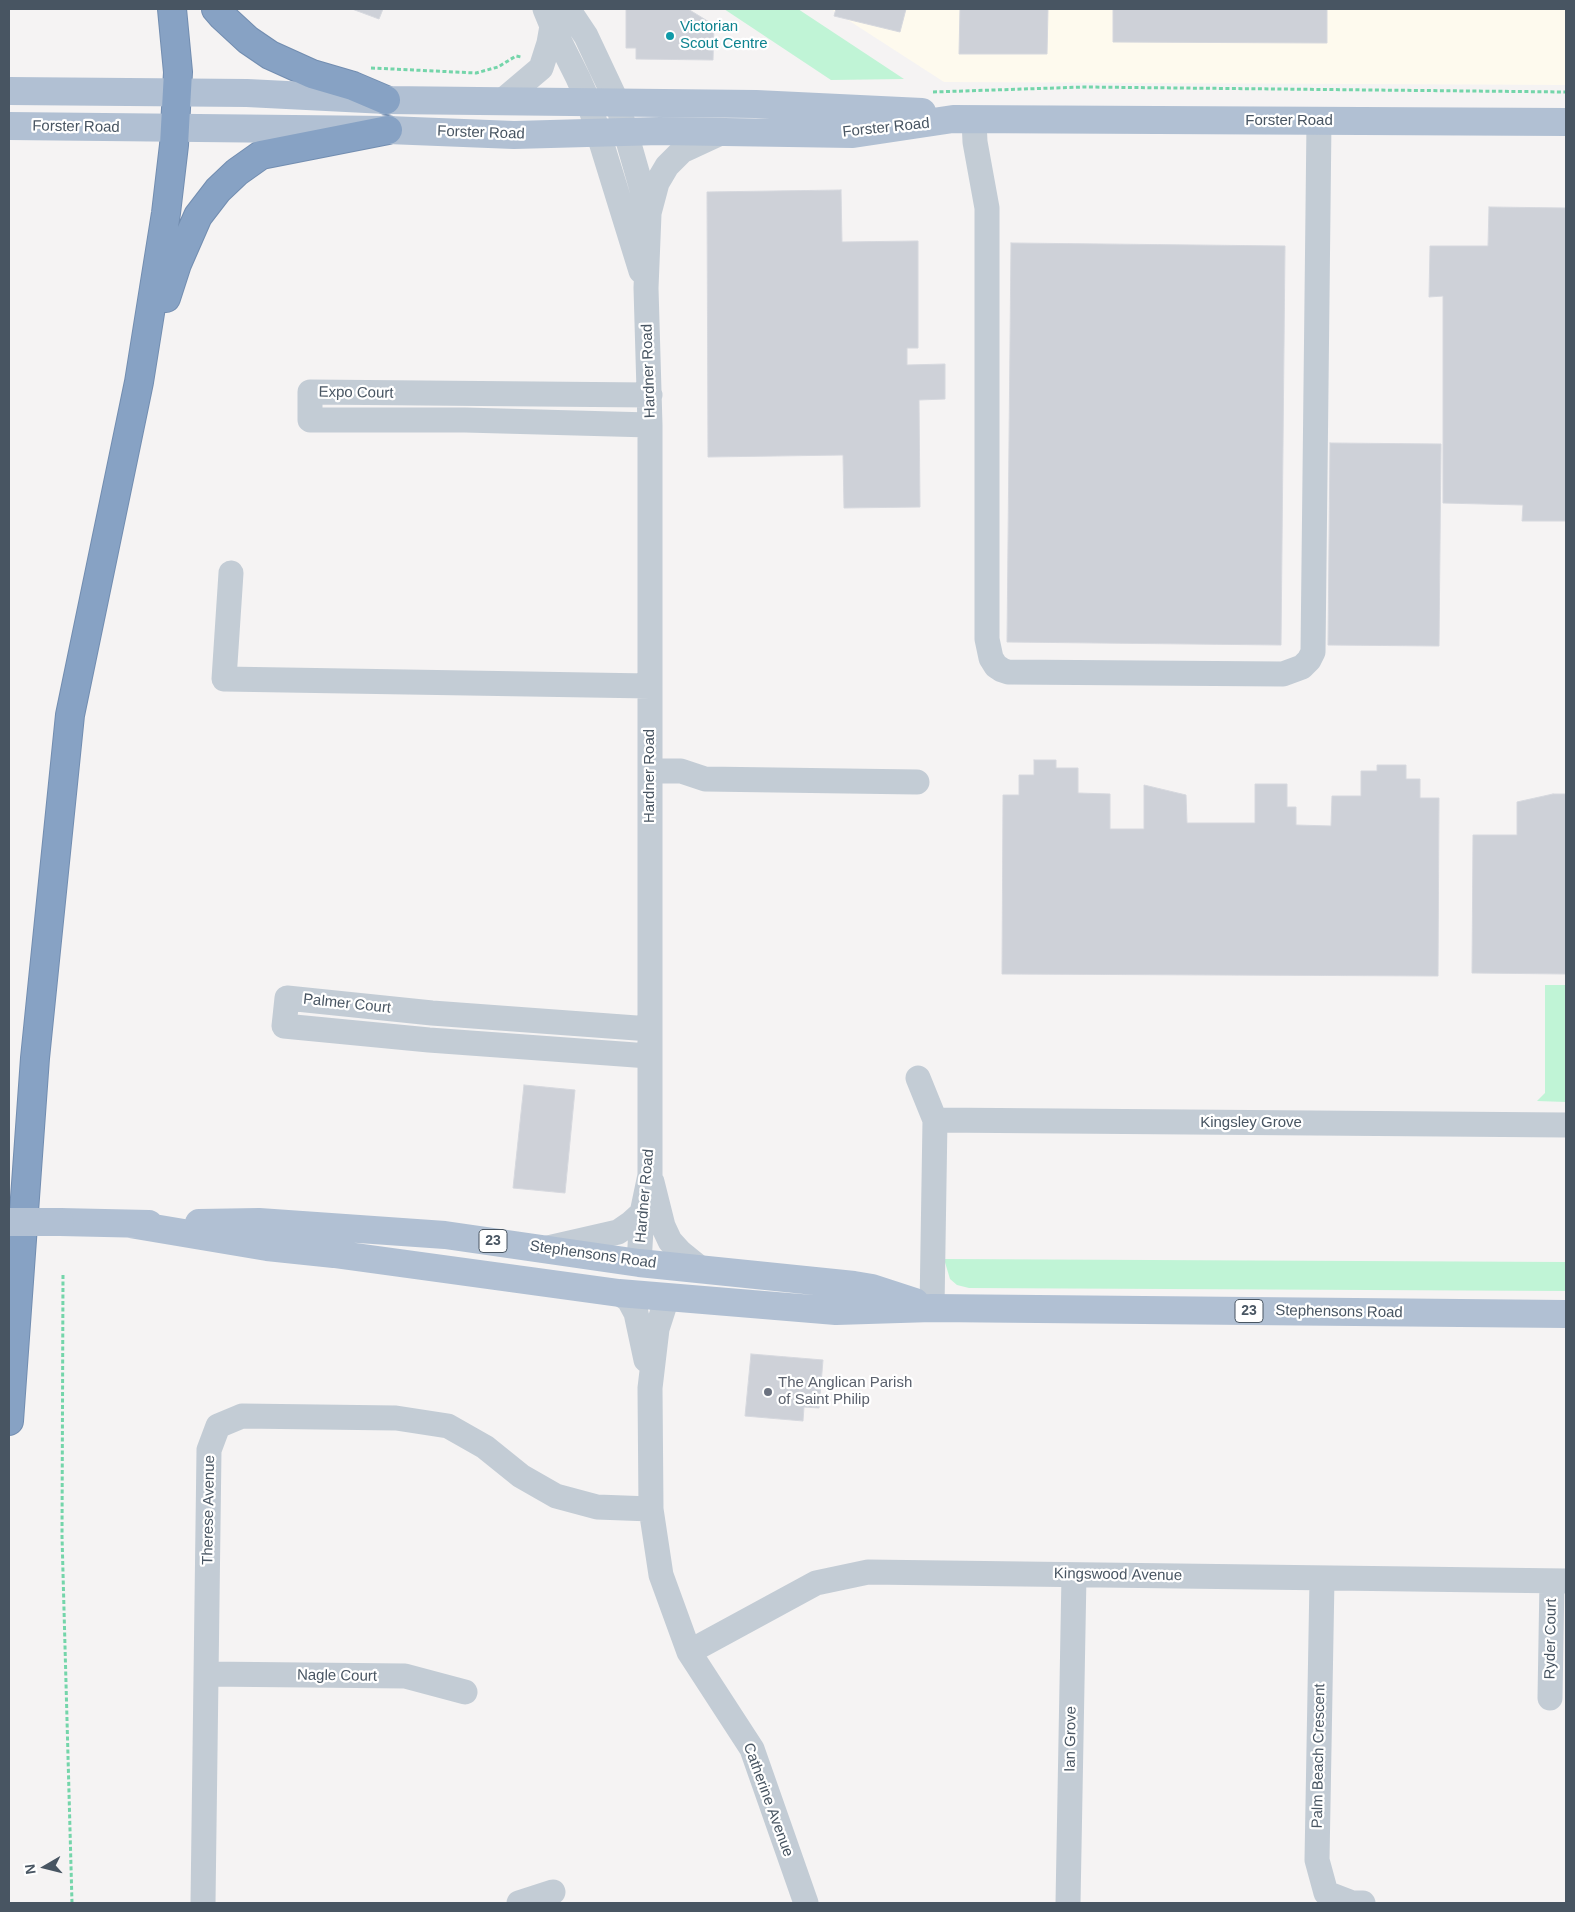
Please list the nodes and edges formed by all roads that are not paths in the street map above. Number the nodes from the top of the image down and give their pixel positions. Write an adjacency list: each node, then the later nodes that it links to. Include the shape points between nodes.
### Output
1 (172, 9): 5 (highway)
2 (216, 9): 6 (highway, via 248,40 270,55 312,74)
3 (555, 14): 7 (street, via 541,68); 8 (street, Hardner Road, via 586,36); 9 (street, Hardner Road)
4 (9, 90): 5 (main road, Forster Road)
5 (177, 92): 6 (main road, Forster Road, via 247,92); 14 (highway)
6 (386, 100): 7 (main road, Forster Road)
7 (502, 102): 9 (main road, Forster Road)
8 (616, 102): 9 (main road, Forster Road); 10 (main road, Forster Road, via 756,104 922,112); 16 (street, Hardner Road)
9 (588, 103): 18 (street, Hardner Road)
10 (963, 120): 11 (main road, Forster Road); 11 (street, via 975,142 987,208 987,639 991,658 996,666 1008,672 1283,674 1302,667 1313,652); 17 (main road, Forster Road, via 853,134)
11 (1320, 121): 12 (main road, Forster Road)
12 (1566, 122)
13 (9, 126): 14 (main road, Forster Road)
14 (176, 128): 15 (main road, Forster Road); 21 (highway)
15 (388, 130): 18 (main road, Forster Road, via 514,135); 21 (highway, via 261,155 218,190 198,216 177,264)
16 (626, 132): 17 (main road, Forster Road); 18 (main road, Forster Road); 19 (street, Hardner Road)
17 (723, 132): 19 (street, via 682,151 667,166 657,183)
18 (597, 133): 20 (street, Hardner Road)
19 (649, 214): 20 (street, Hardner Road)
20 (646, 288): 23 (street, Hardner Road)
21 (139, 382): 49 (highway, via 70,715 35,1058)
22 (466, 394): 23 (street, Expo Court); 24 (street); 24 (street, Expo Court, via 310,392 310,420)
23 (650, 395): 25 (street, Hardner Road)
24 (465, 420): 25 (street, Expo Court)
25 (650, 425): 27 (street, Hardner Road)
26 (231, 573): 27 (street, via 224,679)
27 (650, 686): 28 (street, Hardner Road)
28 (650, 771): 29 (street, via 681,771 705,780); 31 (street, Hardner Road)
29 (917, 782)
30 (432, 1013): 31 (street, Palmer Court); 32 (street); 32 (street, Palmer Court, via 287,998 284,1026)
31 (650, 1029): 33 (street, Hardner Road)
32 (430, 1040): 33 (street, Palmer Court)
33 (649, 1056): 37 (street, Hardner Road)
34 (918, 1078): 35 (street)
35 (935, 1120): 36 (street, Kingsley Grove); 46 (street)
36 (1566, 1125)
37 (650, 1175): 38 (street, Hardner Road); 43 (street, via 667,1235 676,1248)
38 (642, 1213): 41 (street, via 618,1232); 42 (street, Hardner Road)
39 (9, 1222): 40 (main road, Stephensons Road / 23, bridge)
40 (130, 1224): 41 (main road, Stephensons Road / 23, via 259,1222 446,1235); 44 (main road, Stephensons Road / 23, via 267,1247)
41 (546, 1248): 42 (main road, Stephensons Road / 23)
42 (639, 1263): 43 (main road, Stephensons Road / 23); 45 (main road)
43 (701, 1269): 46 (main road, Stephensons Road / 23, via 854,1285)
44 (619, 1293): 45 (main road, Stephensons Road / 23); 48 (street, Catherine Avenue, via 629,1300 636,1313)
45 (667, 1298): 46 (main road, Stephensons Road / 23, via 836,1311); 48 (street, Catherine Avenue, via 657,1329)
46 (932, 1308): 47 (main road, Stephensons Road / 23)
47 (1566, 1314)
48 (650, 1388): 50 (street, Catherine Avenue)
49 (9, 1421)
50 (651, 1510): 54 (street, Catherine Avenue, via 661,1575); 55 (street, Therese Avenue, via 596,1507 556,1496 520,1476 485,1447 448,1426 396,1418 242,1416 218,1426 209,1450)
51 (1074, 1575): 52 (street, Kingswood Avenue); 54 (street, Kingswood Avenue, via 868,1572 816,1583); 62 (street, Ian Grove)
52 (1322, 1579): 53 (street, Kingswood Avenue); 63 (street, Palm Beach Crescent, via 1317,1860 1326,1893 1352,1903)
53 (1559, 1580): 57 (street, Ryder Court)
54 (690, 1652): 61 (street, Catherine Avenue, via 752,1748)
55 (206, 1674): 56 (street, Nagle Court, via 405,1676); 59 (street, Therese Avenue)
56 (465, 1692)
57 (1550, 1698)
58 (553, 1892): 60 (street)
59 (203, 1903)
60 (519, 1903)
61 (806, 1903)
62 (1068, 1903)
63 (1363, 1903)

